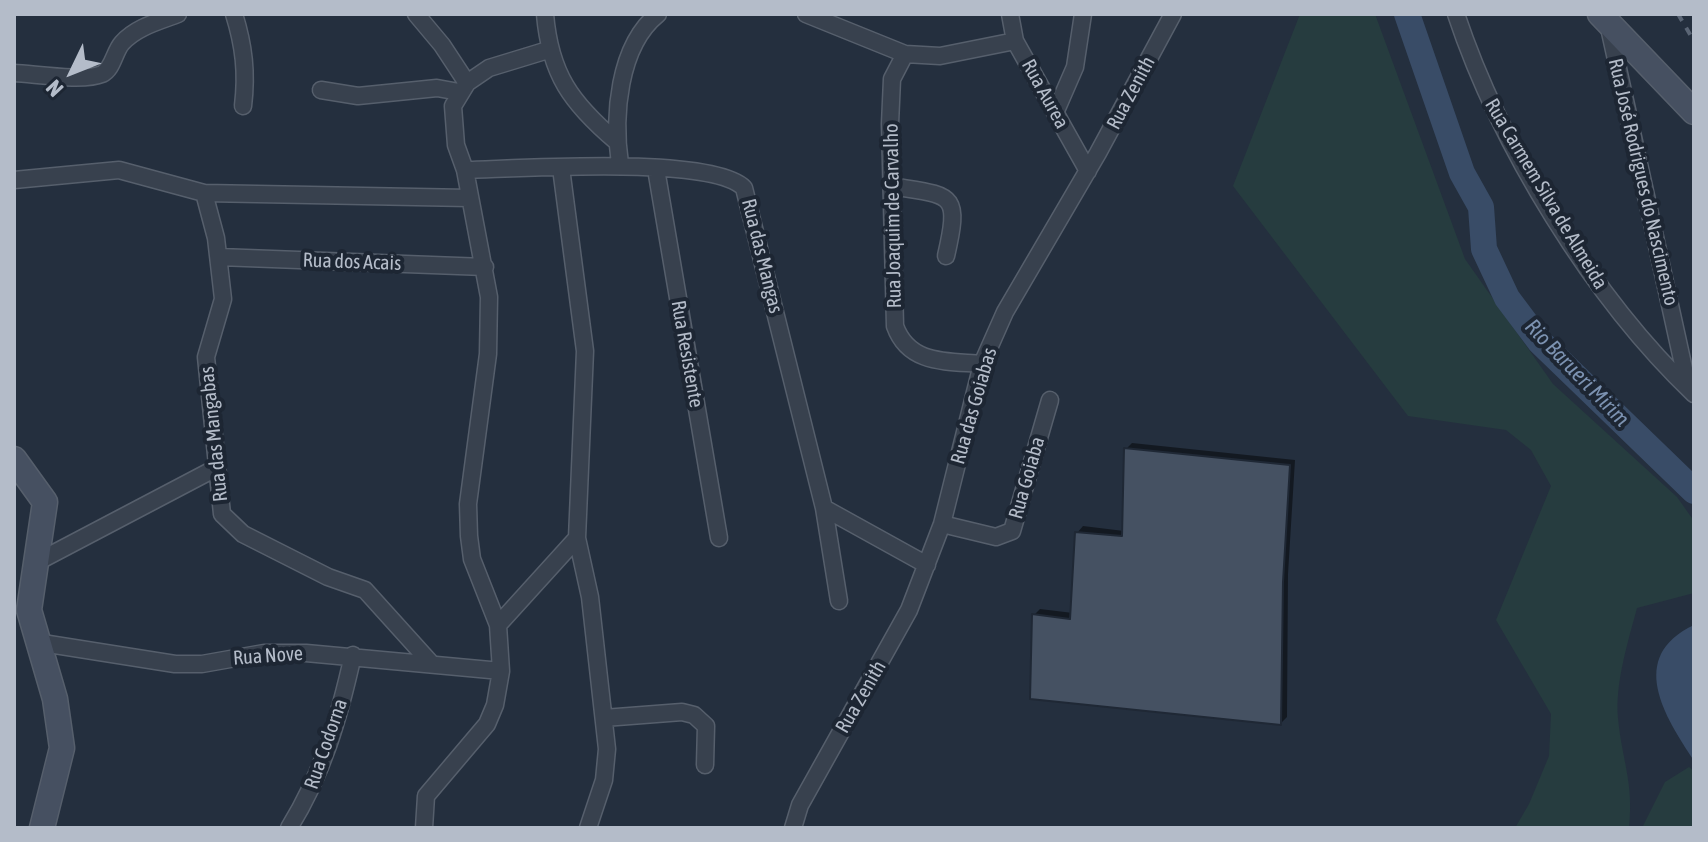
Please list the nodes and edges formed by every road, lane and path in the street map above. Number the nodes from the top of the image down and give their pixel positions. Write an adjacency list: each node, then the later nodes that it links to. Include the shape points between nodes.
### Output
1 (178, 14): 15 (street, via 133,33 102,73)
2 (234, 14): 18 (street, via 243,43)
3 (416, 14): 16 (street, via 442,45)
4 (545, 14): 13 (street)
5 (658, 14): 21 (street, via 634,40)
6 (806, 14): 14 (street)
7 (1010, 14): 12 (street, Rua Aurea)
8 (1083, 14): 20 (street, via 1075,67)
9 (1173, 14): 26 (street, Rua Zenith)
10 (1456, 14): 35 (street, Rua Carmem Silva de Almeida, via 1478,80 1574,246 1636,333)
11 (1604, 18): 19 (main road); 35 (street, Rua José Rodrigues do Nascimento)
12 (1015, 41): 14 (street, via 940,56); 20 (street, Rua Aurea)
13 (548, 50): 16 (street, via 489,68); 21 (street, via 576,101)
14 (905, 54): 28 (street, Rua Joaquim de Carvalho, via 892,79)
15 (14, 73)
16 (463, 87): 17 (street, via 358,96); 25 (street, via 453,121)
17 (321, 90)
18 (243, 106)
19 (1694, 112)
20 (1055, 113): 26 (street, Rua Aurea)
21 (617, 142): 22 (street)
22 (620, 164): 23 (street, Rua das Mangas); 24 (street, Rua das Mangas)
23 (561, 168): 25 (street, Rua das Mangas); 41 (street, via 585,351)
24 (656, 169): 39 (street, Rua das Mangas, via 725,176 736,180 749,197); 42 (street, Rua Resistente)
25 (465, 170): 30 (street)
26 (1088, 171): 34 (street, Rua das Goiabas, via 1005,312)
27 (14, 180): 29 (street, via 119,170)
28 (891, 186): 31 (street, via 941,194 950,201 956,215); 34 (street, Rua Joaquim de Carvalho, via 895,326 900,340 920,356)
29 (204, 193): 30 (street); 32 (street, Rua das Mangabas)
30 (469, 198): 33 (street)
31 (946, 256)
32 (219, 257): 33 (street, Rua dos Acais); 38 (street, Rua das Mangabas, via 223,299 206,357)
33 (485, 267): 46 (street, via 490,324 468,504 469,536 472,559)
34 (982, 364): 40 (street, Rua das Goiabas)
35 (1691, 392)
36 (1050, 400): 40 (street, Rua Goiaba, via 1012,531 996,537)
37 (14, 459): 43 (main road, via 45,502)
38 (216, 468): 43 (street); 49 (street, Rua das Mangabas, via 222,514 231,525 328,577 365,590)
39 (824, 508): 44 (street); 45 (street, Rua das Mangas)
40 (942, 524): 44 (street, Rua das Goiabas)
41 (577, 538): 46 (street); 51 (street, via 590,597)
42 (719, 538)
43 (39, 561): 47 (main road, via 29,610)
44 (927, 565): 57 (street, Rua Zenith, via 895,639 841,729)
45 (839, 601)
46 (498, 625): 50 (street)
47 (36, 642): 48 (street, Rua Nove, via 175,664 264,653); 53 (main road, via 55,699 62,748)
48 (353, 655): 49 (street, Rua Nove); 54 (street, Rua Codorna, via 338,724 311,793)
49 (430, 662): 50 (street, Rua Nove)
50 (501, 671): 55 (street, via 487,724 426,796)
51 (604, 718): 52 (street, via 694,715 706,726); 56 (street, via 604,780)
52 (705, 765)
53 (42, 828)
54 (289, 828)
55 (424, 828)
56 (588, 828)
57 (793, 828)

